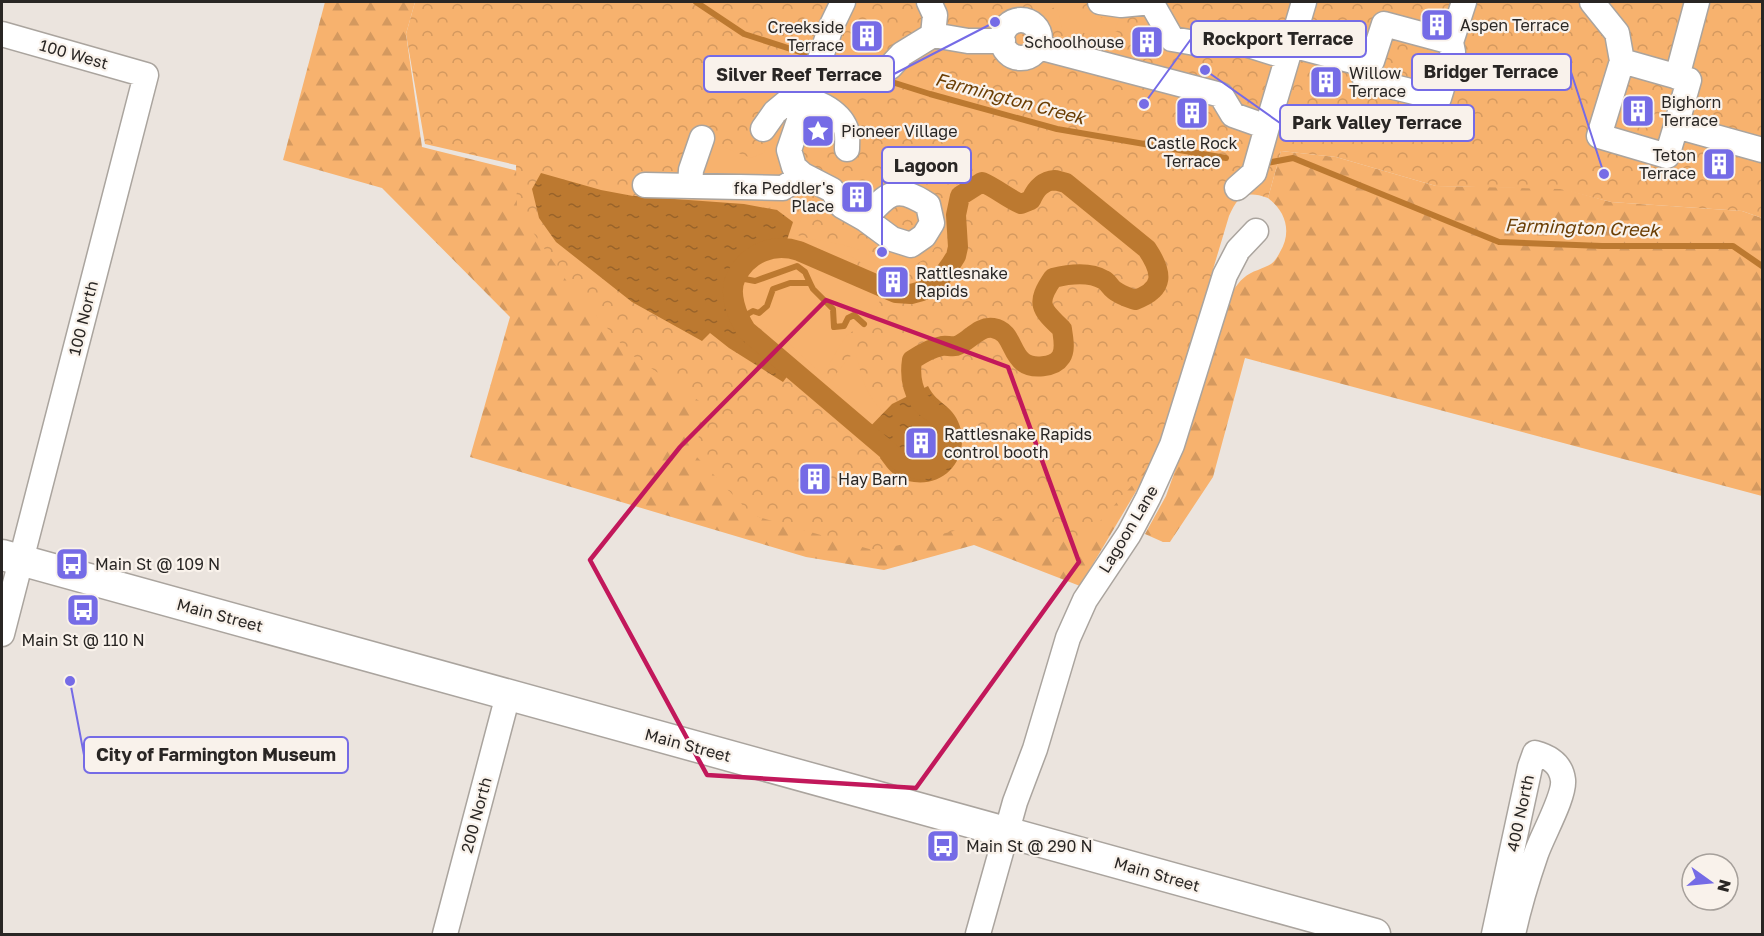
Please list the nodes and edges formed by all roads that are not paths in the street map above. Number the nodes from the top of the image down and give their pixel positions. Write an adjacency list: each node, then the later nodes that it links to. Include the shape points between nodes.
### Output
1 (843, 2): 21 (street)
2 (929, 2): 11 (street, via 935,15)
3 (1100, 2): 4 (street)
4 (1151, 2): 15 (street, via 1173,39 1239,42)
5 (1304, 2): 15 (street)
6 (1464, 2): 13 (street)
7 (1592, 2): 16 (street, via 1617,33)
8 (1697, 2): 20 (street)
9 (1029, 11): 12 (street, via 1009,25); 14 (street, via 1031,23 1039,31)
10 (2, 34): 19 (street, 100 West)
11 (933, 34): 12 (street); 18 (street, via 902,54)
12 (1003, 42): 14 (street, via 1008,52 1018,58 1030,56)
13 (1451, 42): 17 (street, via 1384,24 1372,61); 17 (street, via 1454,52 1439,98 1365,80)
14 (1038, 47): 23 (street, via 1221,96 1233,115)
15 (1289, 51): 17 (street); 23 (street)
16 (1622, 62): 20 (street); 22 (street, via 1599,136 1666,156)
17 (1364, 64)
18 (890, 67)
19 (146, 75): 34 (street, 100 North)
20 (1677, 77): 22 (street, via 1689,81)
21 (807, 98): 24 (street, via 793,97); 26 (street, via 840,119); 28 (street, via 789,150 794,167)
22 (1676, 126): 27 (street)
23 (1267, 127): 31 (street, via 1254,173)
24 (763, 129)
25 (702, 138): 30 (street)
26 (847, 149)
27 (1762, 150)
28 (803, 176): 30 (street, via 783,188); 32 (street, via 832,190 842,206)
29 (645, 185): 30 (street)
30 (690, 186)
31 (1237, 188)
32 (865, 219)
33 (1256, 231): 37 (street, Lagoon Lane, via 1238,250 1222,283 1162,470 1129,534 1077,617)
34 (11, 558): 35 (street, 100 North); 36 (main road, Main Street)
35 (2, 634)
36 (508, 695): 37 (main road, Main Street); 39 (street, 200 North)
37 (1006, 831): 40 (street, Lagoon Lane); 41 (main road, Main Street)
38 (1514, 891): 38 (street, 400 North, via 1562,793 1561,772 1555,762 1535,753); 42 (street, 400 North); 43 (street, 400 North)
39 (445, 934)
40 (978, 934)
41 (1375, 934)
42 (1494, 934)
43 (1513, 934)

